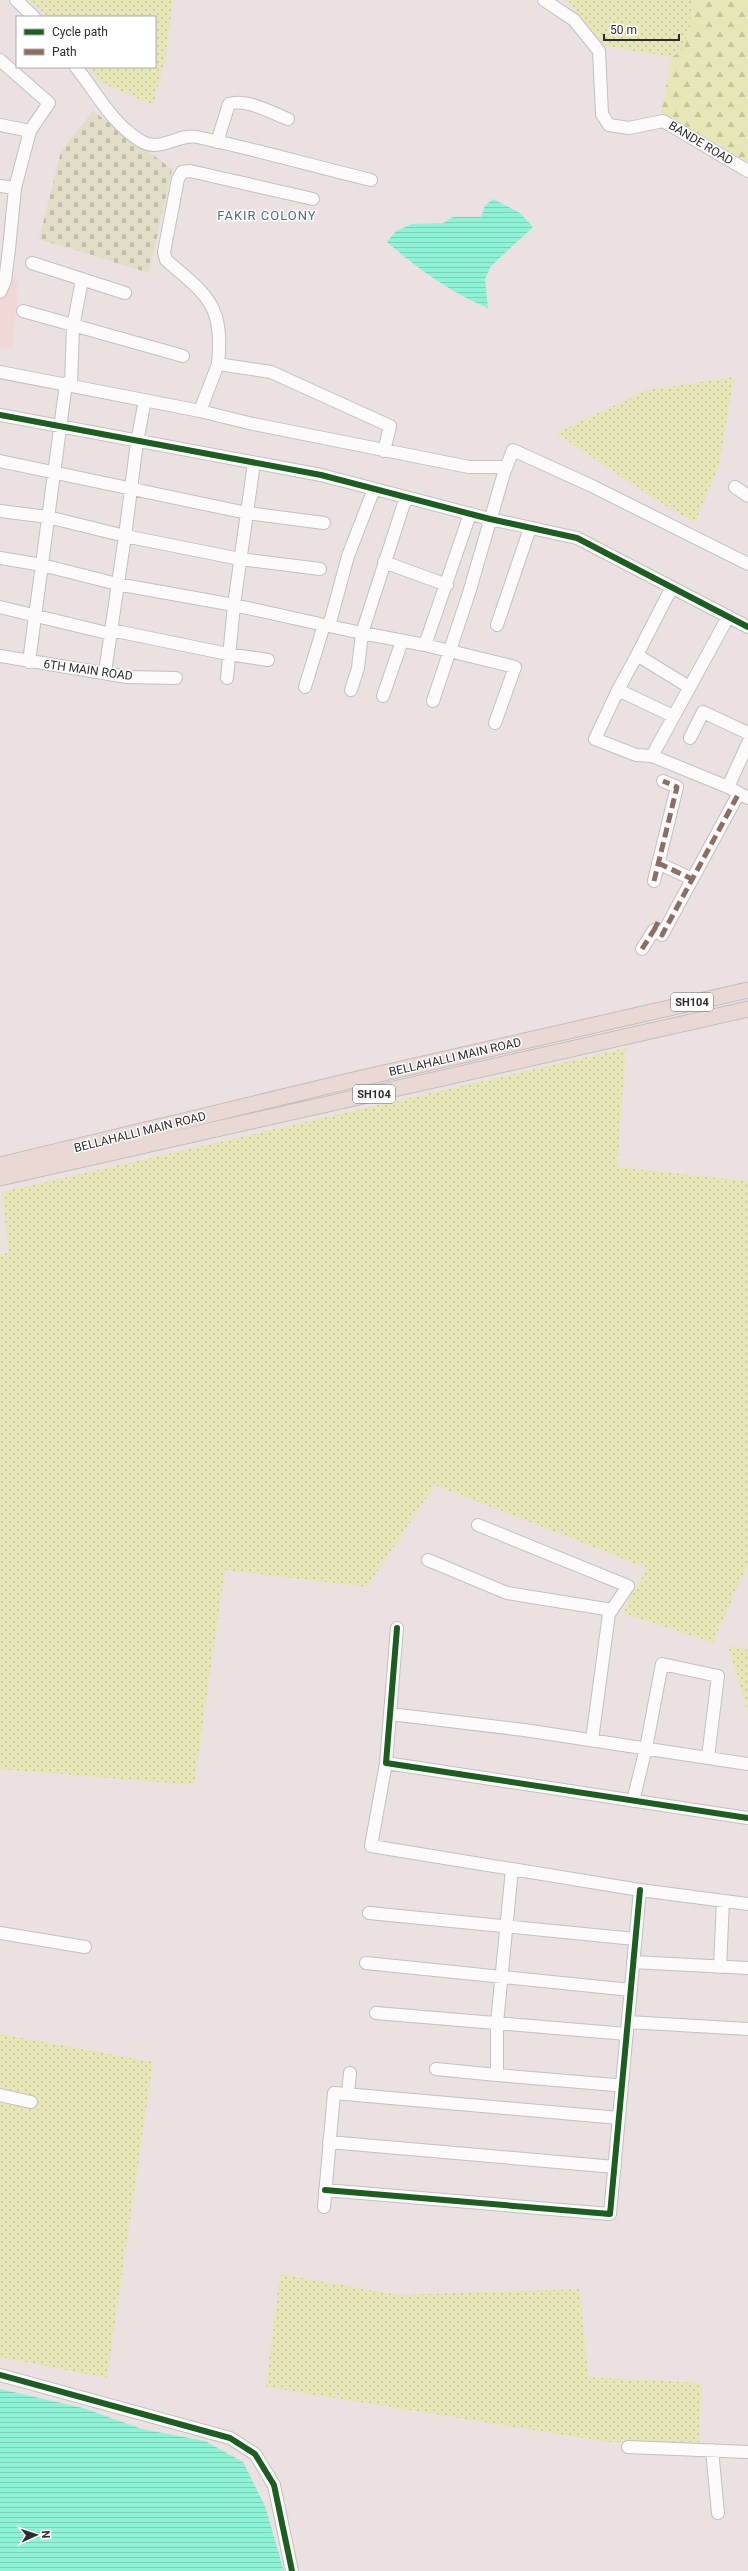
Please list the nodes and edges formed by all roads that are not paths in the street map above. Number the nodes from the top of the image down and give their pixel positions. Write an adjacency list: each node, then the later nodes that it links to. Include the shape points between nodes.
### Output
1 (16, 0): 3 (street)
2 (544, 0): 10 (street, BANDE ROAD, via 574,20 599,51 602,114 609,125 629,128 663,120)
3 (33, 16)
4 (0, 60): 8 (street, via 49,103)
5 (77, 68): 9 (street, via 100,97 106,111 142,142 160,145 194,136)
6 (288, 119): 9 (street, via 234,102 229,104)
7 (0, 125): 8 (street)
8 (30, 131): 13 (street)
9 (217, 142): 11 (street)
10 (748, 171)
11 (371, 180)
12 (0, 186): 13 (street)
13 (15, 188): 15 (street)
14 (313, 199): 23 (street, via 190,171 182,172 178,179 167,237 166,260 204,292 218,316)
15 (5, 248): 18 (street, via 4,281)
16 (32, 263): 17 (street)
17 (82, 280): 19 (street); 21 (street)
18 (0, 292)
19 (125, 293)
20 (23, 311): 21 (street)
21 (74, 327): 22 (street); 25 (street)
22 (183, 356)
23 (218, 364): 27 (street); 31 (street, via 271,372 390,426)
24 (0, 372): 25 (street)
25 (68, 384): 26 (street); 29 (street)
26 (145, 400): 27 (street); 30 (street)
27 (200, 411): 31 (street)
28 (0, 415): 29 (street)
29 (61, 425): 30 (street); 35 (street)
30 (137, 442): 33 (street); 37 (street)
31 (384, 451): 34 (street, via 469,467)
32 (0, 461): 35 (street)
33 (254, 463): 38 (street, via 322,475); 42 (street)
34 (506, 467): 45 (street); 52 (street, via 513,450 592,486)
35 (54, 473): 37 (street); 44 (street)
36 (735, 487): 39 (street)
37 (131, 488): 42 (street); 48 (street)
38 (374, 488): 40 (street); 63 (street, via 348,556)
39 (748, 496)
40 (406, 497): 43 (street); 51 (street)
41 (0, 511): 44 (street)
42 (247, 513): 46 (street); 50 (street)
43 (470, 514): 45 (street); 56 (street)
44 (48, 517): 48 (street); 53 (street)
45 (490, 519): 47 (street); 69 (street)
46 (324, 523)
47 (530, 528): 57 (street, via 577,538); 62 (street)
48 (125, 536): 50 (street); 55 (street)
49 (0, 558): 53 (street)
50 (240, 559): 54 (street); 58 (street)
51 (384, 562): 56 (street); 66 (street)
52 (748, 564)
53 (42, 565): 55 (street); 60 (street)
54 (320, 569)
55 (117, 584): 58 (street); 65 (street)
56 (447, 585): 68 (street)
57 (672, 587): 61 (street); 71 (street)
58 (234, 605): 63 (street); 70 (street)
59 (0, 608): 60 (street)
60 (36, 615): 65 (street); 74 (street)
61 (728, 617): 64 (street); 79 (street)
62 (496, 625)
63 (326, 626): 66 (street); 78 (street)
64 (748, 627)
65 (111, 632): 70 (street); 75 (street)
66 (362, 633): 67 (street); 80 (street, via 358,668)
67 (402, 641): 68 (street); 82 (street)
68 (425, 645): 69 (street)
69 (450, 650): 83 (street); 85 (street, via 515,667)
70 (228, 654): 73 (street); 77 (street)
71 (636, 655): 79 (street); 81 (street)
72 (0, 656): 74 (street, 6TH MAIN ROAD)
73 (268, 660)
74 (29, 662): 75 (street, 6TH MAIN ROAD)
75 (105, 672): 76 (street, 6TH MAIN ROAD, via 126,677)
76 (176, 678)
77 (227, 678)
78 (305, 687)
79 (689, 687): 84 (street)
80 (351, 690)
81 (618, 690): 84 (street); 89 (street, via 595,739 636,755)
82 (383, 696)
83 (433, 701)
84 (673, 716): 89 (street)
85 (495, 723)
86 (748, 733): 87 (street, via 703,712)
87 (690, 738)
88 (748, 743): 91 (street)
89 (652, 756): 91 (street)
90 (663, 781): 93 (street, via 677,787)
91 (728, 787): 92 (street)
92 (744, 796): 94 (street)
93 (658, 863): 94 (street); 95 (street)
94 (692, 879): 96 (street, via 662,935 656,926)
95 (654, 881)
96 (642, 949)
97 (748, 990): 99 (main road, BELLAHALLI MAIN ROAD / SH104, via 349,1081)
98 (748, 1009): 100 (main road, BELLAHALLI MAIN ROAD / SH104)
99 (0, 1165)
100 (0, 1178)
101 (478, 1525): 103 (street, via 628,1586)
102 (428, 1560): 103 (street, via 507,1593)
103 (612, 1610): 106 (street, via 609,1614)
104 (397, 1628): 105 (street)
105 (390, 1714): 106 (street); 109 (street)
106 (592, 1740): 107 (street)
107 (646, 1748): 108 (street); 108 (street, via 662,1664 718,1676); 111 (street)
108 (708, 1758): 110 (street)
109 (386, 1763): 111 (street); 113 (street, via 372,1846)
110 (748, 1764)
111 (632, 1801): 112 (street)
112 (748, 1818)
113 (512, 1869): 114 (street); 118 (street)
114 (640, 1890): 115 (street); 120 (street)
115 (723, 1901): 116 (street); 124 (street)
116 (748, 1904)
117 (369, 1913): 118 (street)
118 (507, 1928): 120 (street); 126 (street)
119 (0, 1933): 121 (street)
120 (636, 1939): 122 (street)
121 (85, 1947)
122 (634, 1962): 124 (street); 127 (street)
123 (366, 1963): 126 (street)
124 (720, 1966): 125 (street)
125 (748, 1968)
126 (502, 1977): 127 (street); 129 (street)
127 (631, 1990): 130 (street)
128 (376, 2013): 129 (street)
129 (497, 2023): 130 (street); 134 (street)
130 (627, 2028): 131 (street); 139 (street)
131 (748, 2029)
132 (436, 2069): 134 (street)
133 (350, 2073): 136 (street)
134 (497, 2074): 135 (street)
135 (615, 2085)
136 (348, 2094): 139 (street); 140 (street, via 334,2093)
137 (0, 2095): 138 (street)
138 (31, 2102)
139 (619, 2118): 141 (street)
140 (329, 2142): 141 (street); 142 (street)
141 (615, 2167): 142 (street, via 610,2214)
142 (325, 2190): 143 (street)
143 (324, 2207)
144 (0, 2375): 149 (street, via 230,2438 255,2454 274,2485)
145 (628, 2447): 146 (street)
146 (712, 2450): 147 (street); 148 (street)
147 (748, 2452)
148 (718, 2513)
149 (292, 2571)

